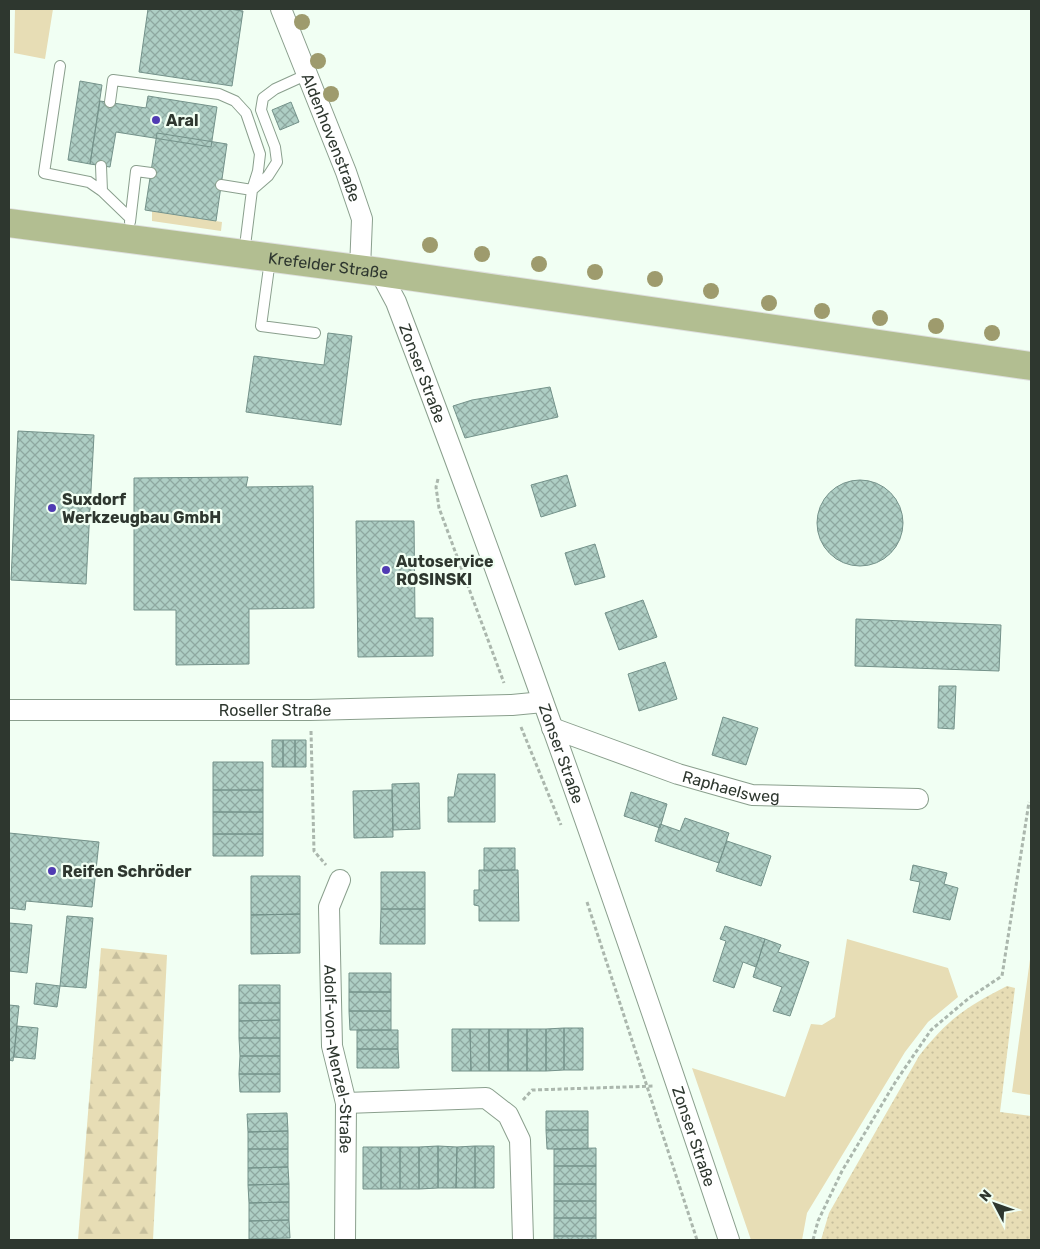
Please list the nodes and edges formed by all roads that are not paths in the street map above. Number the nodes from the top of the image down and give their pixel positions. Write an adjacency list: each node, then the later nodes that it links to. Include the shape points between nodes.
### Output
1 (281, 9): 3 (street, Aldenhovenstraße)
2 (60, 66): 9 (lane, via 44,173 89,182)
3 (308, 74): 8 (lane, via 264,98 261,110 275,147 276,162 268,176); 14 (street, Aldenhovenstraße, via 362,219)
4 (110, 102): 8 (lane, via 113,80 219,94 235,101 246,113 260,154)
5 (101, 166): 9 (lane)
6 (151, 174): 11 (lane, via 136,171)
7 (221, 185): 8 (lane)
8 (252, 190): 12 (lane)
9 (102, 191): 11 (lane)
10 (9, 223): 11 (main road, Krefelder Straße)
11 (129, 229): 12 (main road, Krefelder Straße)
12 (244, 255): 13 (main road, Krefelder Straße)
13 (271, 259): 14 (main road, Krefelder Straße); 15 (lane, via 261,326)
14 (370, 270): 16 (main road, Krefelder Straße); 17 (street, Zonser Straße, via 396,302 474,505)
15 (314, 333)
16 (1031, 366)
17 (542, 702): 18 (street, Roseller Straße, via 310,710); 19 (street, Zonser Straße)
18 (9, 710)
19 (552, 728): 20 (street, Raphaelsweg, via 678,774 752,796); 25 (street, Zonser Straße)
20 (918, 799)
21 (340, 880): 22 (street, Adolf-von-Menzel-Straße, via 329,907 332,1046)
22 (346, 1103): 23 (street, Adolf-von-Menzel-Straße); 24 (street, via 486,1098 508,1115 520,1140)
23 (345, 1240)
24 (523, 1240)
25 (729, 1240)

